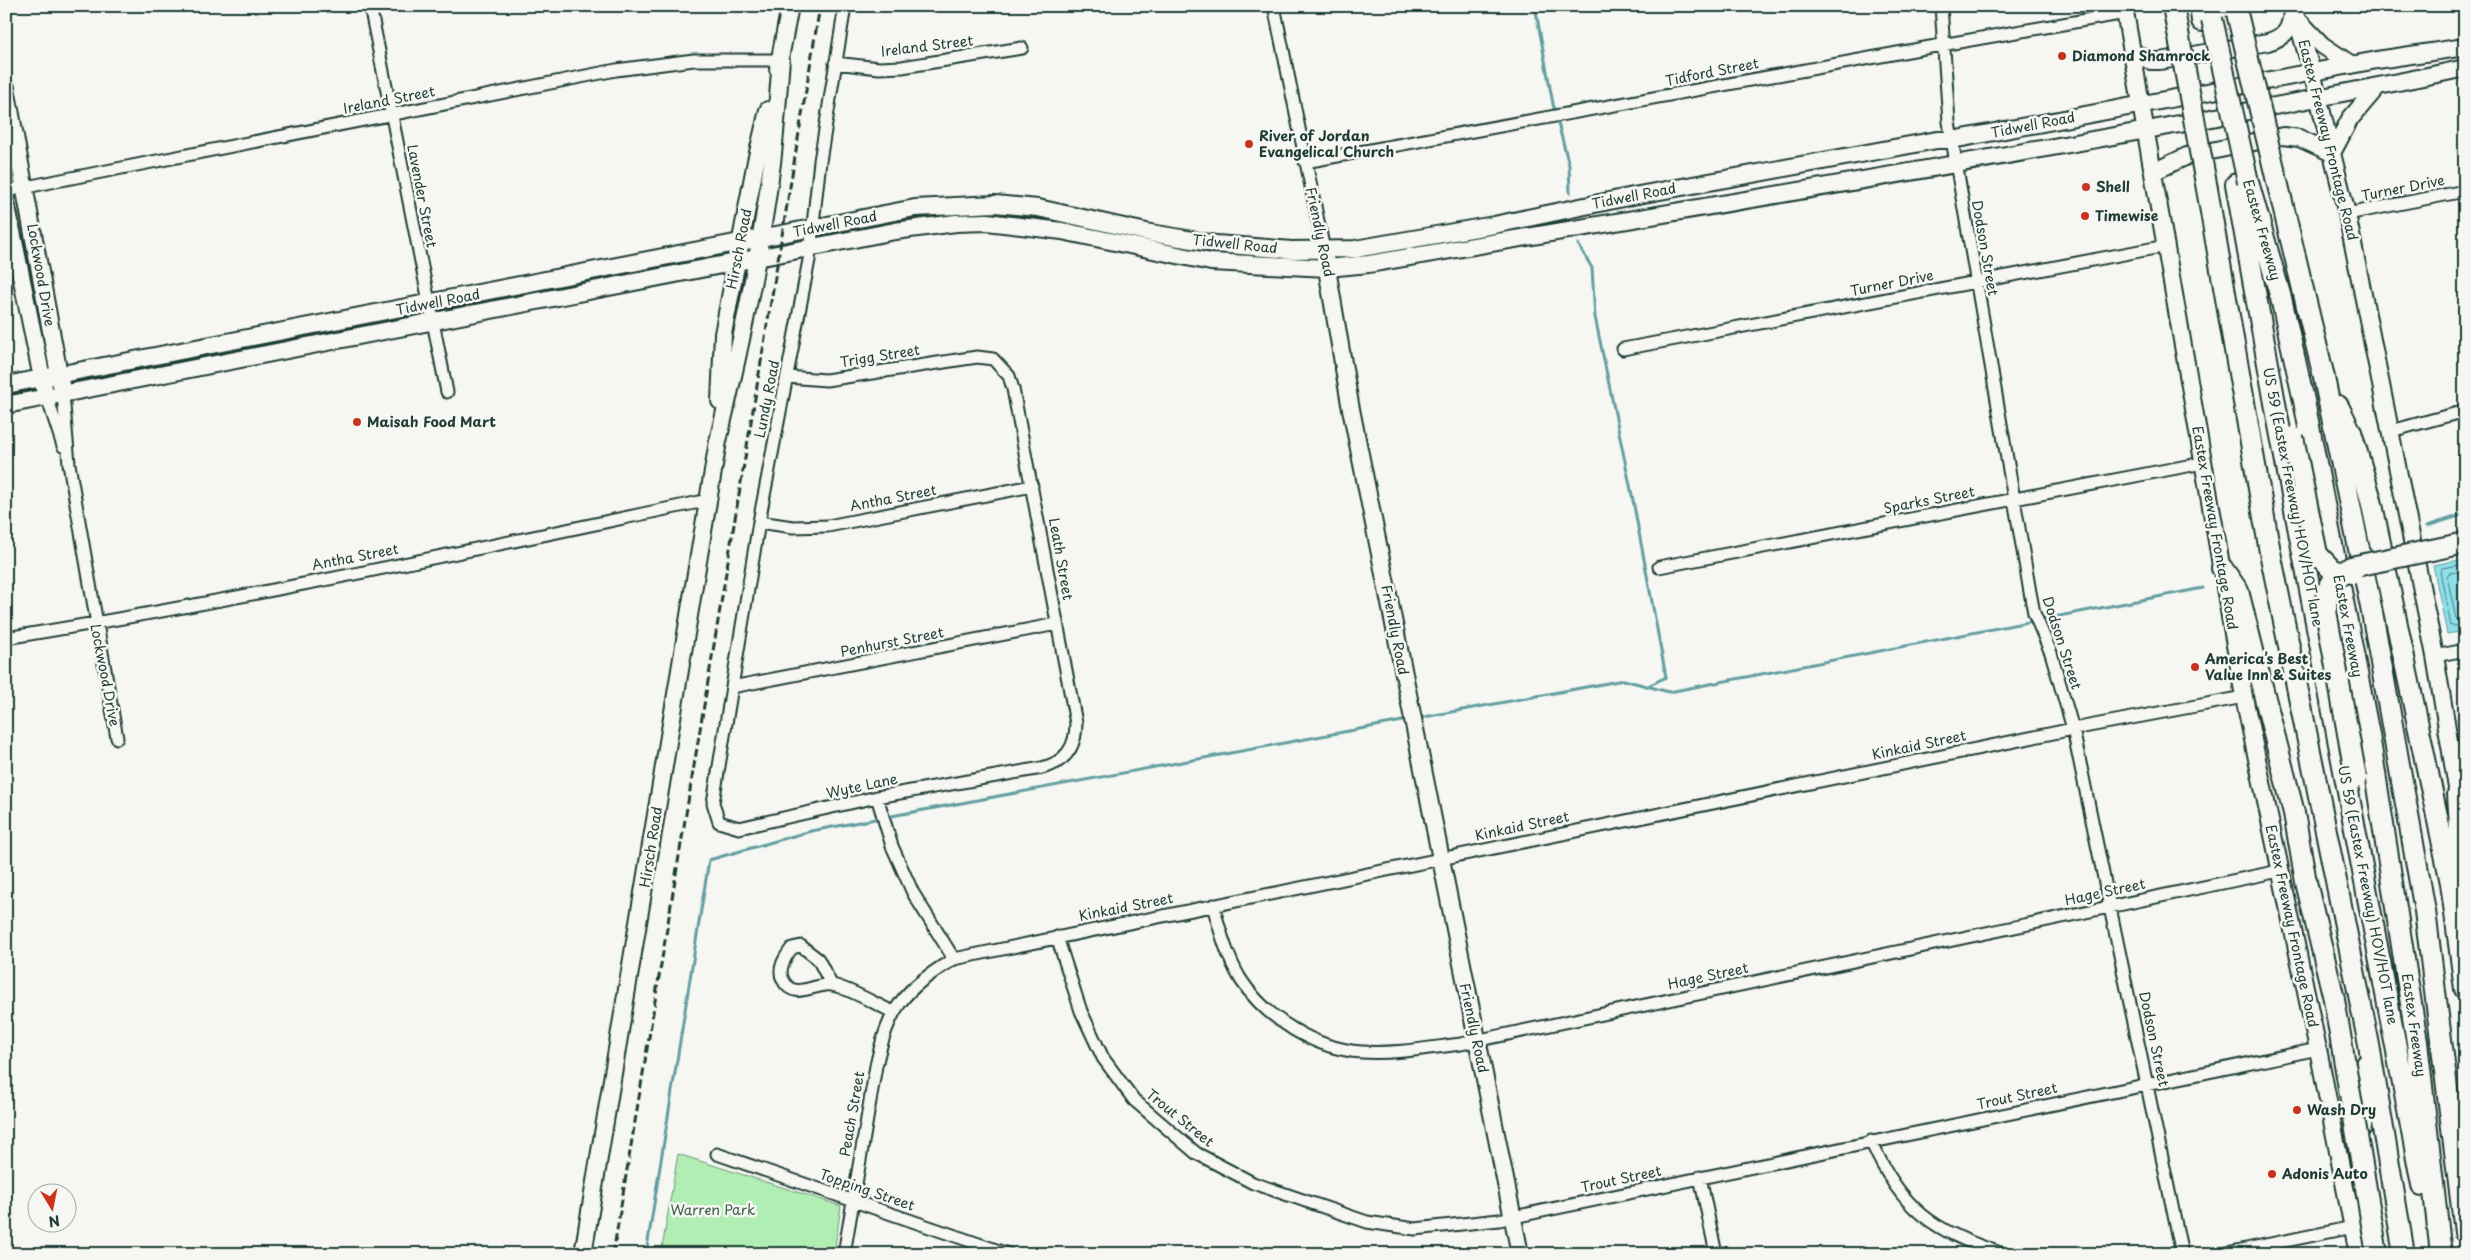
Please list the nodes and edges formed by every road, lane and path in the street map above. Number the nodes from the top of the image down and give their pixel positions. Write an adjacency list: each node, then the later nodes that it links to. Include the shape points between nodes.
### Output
1 (370, 6): 24 (street, Lavender Street)
2 (790, 6): 15 (main road, Hirsch Road)
3 (845, 6): 16 (street, Lundy Road)
4 (1274, 6): 28 (street, Friendly Road)
5 (1941, 6): 11 (street, Dodson Street)
6 (2173, 6): 113 (highway, bridge, via 2270,552)
7 (2125, 10): 11 (street, Tidford Street); 14 (main road, Eastex Freeway Frontage Road)
8 (2236, 10): 62 (highway, Eastex Freeway, bridge)
9 (2295, 11): 14 (main road, via 2284,35 2268,42 2160,61 2151,61); 17 (main road, via 2322,45); 19 (main road, Eastex Freeway Frontage Road)
10 (2206, 13): 32 (highway, Eastex Freeway, bridge)
11 (1944, 45): 26 (street, Dodson Street); 28 (street, Tidford Street)
12 (2465, 47): 17 (main road, Tidwell Road)
13 (1022, 48): 16 (street, Ireland Street, via 902,67)
14 (2132, 52): 23 (main road, Eastex Freeway Frontage Road)
15 (781, 60): 24 (street, Ireland Street, via 694,60 616,70); 43 (main road, Hirsch Road); 46 (main road, Hirsch Road)
16 (835, 63): 42 (street, Lundy Road)
17 (2352, 65): 19 (main road, Tidwell Road)
18 (2465, 68): 20 (main road, Tidwell Road)
19 (2312, 72): 22 (main road, Eastex Freeway Frontage Road); 23 (main road, Tidwell Road)
20 (2376, 87): 22 (main road, Tidwell Road); 27 (main road, via 2350,119)
21 (6, 88): 33 (main road, Lockwood Drive)
22 (2319, 98): 25 (main road, Tidwell Road); 27 (main road, Eastex Freeway Frontage Road)
23 (2141, 104): 25 (main road, Eastex Freeway Frontage Road); 26 (main road, Tidwell Road)
24 (392, 115): 33 (street, Ireland Street); 56 (street, Lavender Street)
25 (2146, 130): 29 (main road, Tidwell Road); 31 (main road, Eastex Freeway Frontage Road)
26 (1952, 140): 29 (street, Dodson Street); 30 (main road, Tidwell Road)
27 (2332, 153): 31 (main road, via 2298,138 2283,136 2187,156); 39 (main road, Eastex Freeway Frontage Road)
28 (1305, 162): 49 (street, Friendly Road)
29 (1955, 164): 36 (main road, Tidwell Road); 54 (street, Dodson Street)
30 (1790, 166): 36 (main road); 41 (main road, Tidwell Road)
31 (2153, 172): 48 (main road, Eastex Freeway Frontage Road)
32 (2242, 183): 73 (highway, via 2254,252); 119 (highway, Eastex Freeway, via 2281,298 2369,735 2416,1033); 121 (highway, US 59 (Eastex Freeway) HOV/HOT lane, via 2280,430)
33 (26, 187): 34 (street, Ireland Street); 63 (main road, Lockwood Drive)
34 (6, 191)
35 (2465, 191): 39 (street, Turner Drive)
36 (1796, 193): 45 (main road, Tidwell Road)
37 (6, 202): 65 (main road, Lockwood Drive)
38 (988, 204): 40 (main road); 42 (main road, Tidwell Road, via 915,208); 44 (main road, Tidwell Road, via 1038,208)
39 (2347, 214): 72 (main road, Eastex Freeway Frontage Road)
40 (987, 222): 44 (main road, Tidwell Road); 47 (main road, Tidwell Road, via 895,231)
41 (1494, 225): 45 (main road); 49 (main road, Tidwell Road, via 1383,245)
42 (813, 227): 43 (main road, Tidwell Road); 47 (street, Lundy Road)
43 (761, 238): 46 (main road, Tidwell Road); 50 (main road, Hirsch Road)
44 (1150, 240): 49 (main road, Tidwell Road); 52 (main road, Tidwell Road, via 1211,262)
45 (1498, 242): 52 (main road, Tidwell Road)
46 (740, 243): 51 (main road, Hirsch Road); 53 (main road, Tidwell Road)
47 (811, 246): 50 (main road, Tidwell Road); 64 (street, Lundy Road)
48 (2166, 246): 54 (street, Turner Drive); 75 (main road, Eastex Freeway Frontage Road)
49 (1324, 250): 52 (main road, Friendly Road)
50 (758, 258): 51 (main road, Tidwell Road); 74 (main road, Hirsch Road)
51 (737, 261): 55 (main road, Tidwell Road); 74 (main road, Hirsch Road, via 723,334)
52 (1327, 268): 102 (main road, Friendly Road, via 1350,404)
53 (556, 278): 55 (main road); 56 (main road, Tidwell Road)
54 (1976, 283): 59 (street, Turner Drive); 78 (street, Dodson Street)
55 (560, 297): 57 (main road, Tidwell Road)
56 (427, 304): 57 (street, Lavender Street); 58 (main road, Tidwell Road)
57 (432, 323): 61 (main road, Tidwell Road); 67 (street, Lavender Street)
58 (238, 342): 61 (main road); 63 (main road, Tidwell Road)
59 (1623, 349)
60 (977, 357): 64 (street, Trigg Street, via 826,380); 77 (street, Leath Street, via 993,359 1009,376)
61 (242, 360): 68 (main road, Tidwell Road)
62 (2323, 373): 110 (highway, via 2351,432 2371,500 2451,883); 124 (highway, Eastex Freeway, via 2372,612 2425,911)
63 (59, 375): 65 (main road, Tidwell Road); 68 (main road, Lockwood Drive)
64 (787, 377): 80 (street, Lundy Road)
65 (41, 378): 66 (main road, Tidwell Road); 69 (main road, Lockwood Drive)
66 (6, 385)
67 (447, 392)
68 (63, 394): 69 (main road, Tidwell Road); 76 (street, Lockwood Drive)
69 (46, 398): 70 (main road, Tidwell Road); 76 (street, Lockwood Drive)
70 (6, 405)
71 (2465, 411): 72 (street)
72 (2391, 431): 91 (main road, Eastex Freeway Frontage Road)
73 (2296, 437): 85 (highway, bridge, via 2324,550 2336,561); 86 (highway, bridge, via 2317,554 2329,568)
74 (718, 440): 79 (main road, Hirsch Road)
75 (2203, 463): 78 (street, Sparks Street); 84 (main road, Eastex Freeway Frontage Road)
76 (69, 464): 87 (street, Lockwood Drive)
77 (1032, 486): 80 (street, Antha Street, via 828,526 793,527); 88 (street, Leath Street)
78 (2015, 499): 83 (street, Sparks Street); 94 (street, Dodson Street, via 2032,600)
79 (709, 500): 87 (street, Antha Street); 126 (main road, Hirsch Road)
80 (759, 522): 92 (street, Lundy Road)
81 (2465, 543): 85 (highway, bridge)
82 (2465, 550): 85 (highway)
83 (1659, 567)
84 (2222, 568): 93 (main road, Eastex Freeway Frontage Road); 136 (highway, bridge, via 2238,591 2294,813 2306,882 2334,1000)
85 (2362, 568): 86 (highway, bridge); 97 (highway, via 2344,581 2334,604)
86 (2341, 573): 97 (highway, bridge, via 2327,591 2326,611)
87 (96, 623): 89 (street, Antha Street); 95 (street, Lockwood Drive)
88 (1057, 624): 92 (street, Penhurst Street); 96 (street, Leath Street, via 1076,736 1072,748 1060,762)
89 (6, 638)
90 (2465, 650): 91 (street)
91 (2435, 656): 98 (main road, Eastex Freeway Frontage Road)
92 (732, 687): 99 (street, Lundy Road)
93 (2244, 696): 94 (street, Kinkaid Street); 103 (main road, Eastex Freeway Frontage Road)
94 (2073, 729): 102 (street, Kinkaid Street); 106 (street, Dodson Street)
95 (117, 738)
96 (1040, 769): 100 (street, Wyte Lane)
97 (2360, 778): 119 (highway); 121 (highway)
98 (2458, 794): 101 (main road, Eastex Freeway Frontage Road); 104 (highway)
99 (714, 796): 100 (street, Wyte Lane, via 719,822 739,828)
100 (877, 797): 108 (street, via 913,893)
101 (2465, 834)
102 (1439, 858): 105 (street, Kinkaid Street); 112 (main road, Friendly Road)
103 (2279, 871): 106 (street, Hage Street); 114 (main road, Eastex Freeway Frontage Road)
104 (2465, 903)
105 (1213, 905): 107 (street, Kinkaid Street); 112 (street, Hage Street, via 1222,938 1242,980 1273,1014 1313,1039 1346,1049 1380,1053)
106 (2111, 906): 112 (street, Hage Street); 115 (street, Dodson Street)
107 (1057, 937): 108 (street, Kinkaid Street); 122 (street, Trout Street, via 1081,1011 1103,1058 1134,1100 1196,1153 1253,1183 1367,1222 1415,1229)
108 (954, 959): 111 (street, Kinkaid Street, via 915,984)
109 (831, 984): 109 (street, via 812,953 801,946 792,948 781,968 786,984 801,991); 111 (street)
110 (2465, 989)
111 (893, 1012): 120 (street, Peach Street, via 876,1066)
112 (1477, 1041): 122 (main road, Friendly Road)
113 (2369, 1045): 135 (highway, via 2361,1102); 137 (highway)
114 (2318, 1048): 115 (street, Trout Street); 123 (main road, Eastex Freeway Frontage Road)
115 (2148, 1085): 116 (street, Trout Street); 132 (street, Dodson Street)
116 (1871, 1141): 118 (street, Trout Street); 125 (street, via 1882,1166 1902,1196 1931,1223)
117 (717, 1154): 120 (street, Topping Street)
118 (1700, 1177): 122 (street, Trout Street); 130 (street)
119 (2433, 1183): 139 (highway, Eastex Freeway)
120 (852, 1201): 127 (street, Peach Street); 128 (street, Topping Street)
121 (2428, 1216): 138 (highway, US 59 (Eastex Freeway) HOV/HOT lane)
122 (1512, 1218): 129 (main road, Friendly Road)
123 (2353, 1227): 133 (street); 134 (main road, Eastex Freeway Frontage Road)
124 (2465, 1232)
125 (1969, 1248): 131 (street)
126 (583, 1254)
127 (844, 1254)
128 (1008, 1254)
129 (1520, 1254)
130 (1716, 1254)
131 (2003, 1254)
132 (2182, 1254)
133 (2222, 1254)
134 (2357, 1254)
135 (2364, 1254)
136 (2377, 1254)
137 (2404, 1254)
138 (2434, 1254)
139 (2441, 1254)

